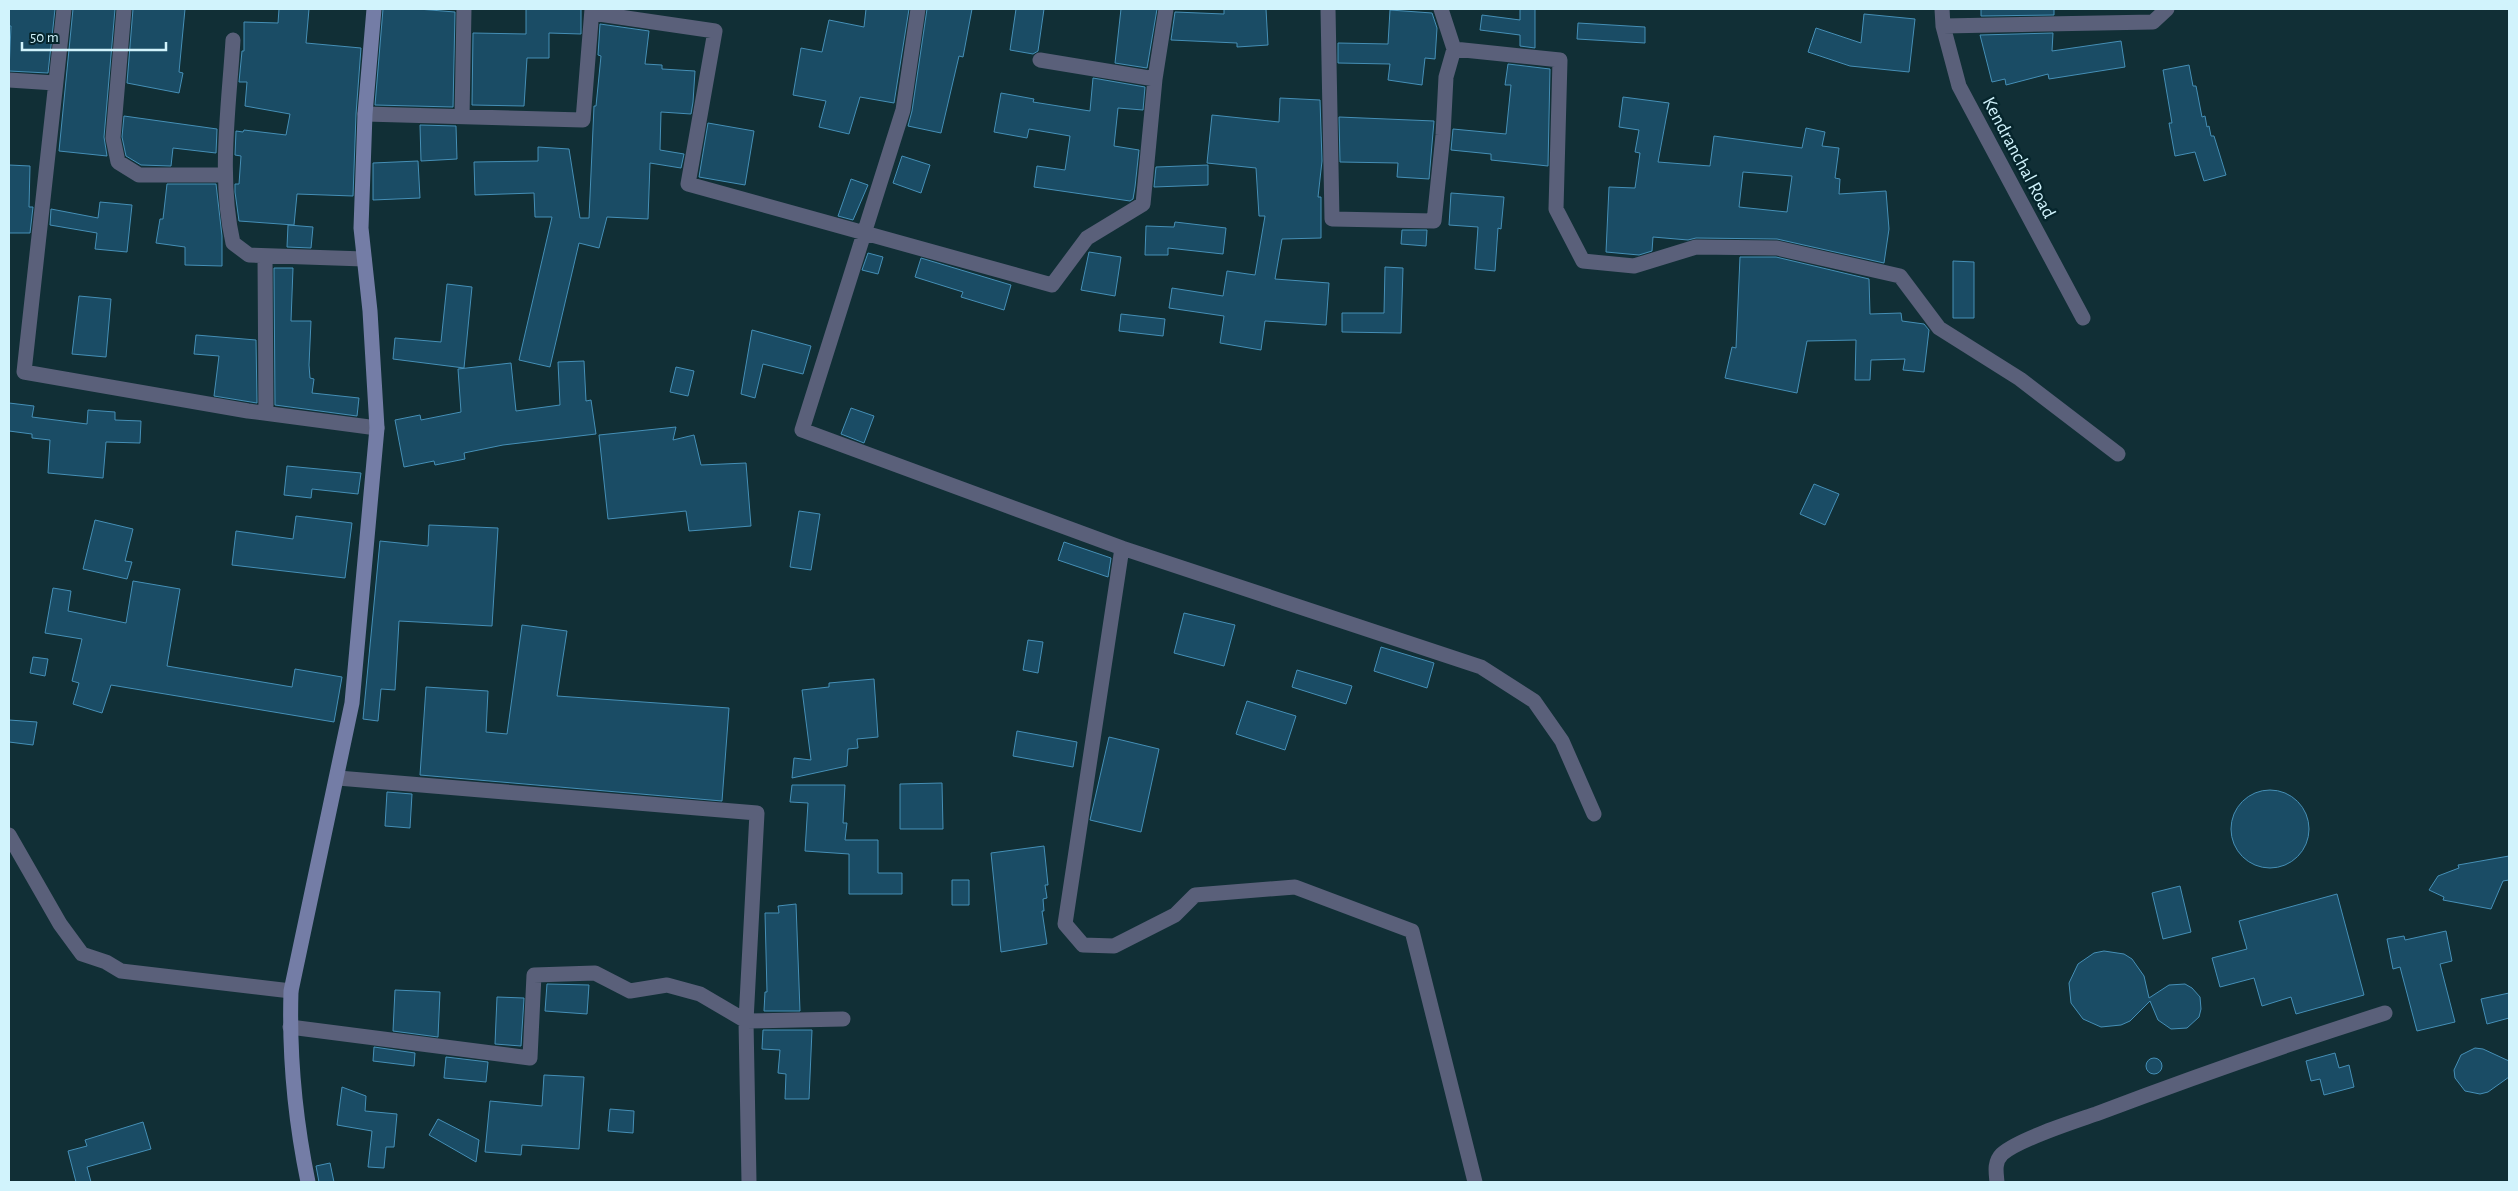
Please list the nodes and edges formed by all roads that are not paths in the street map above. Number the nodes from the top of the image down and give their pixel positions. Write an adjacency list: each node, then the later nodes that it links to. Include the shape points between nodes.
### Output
1 (64, 9): 18 (street)
2 (124, 9): 21 (street, via 113,138 118,162 139,176)
3 (374, 9): 19 (street)
4 (464, 9): 20 (street)
5 (918, 9): 22 (street, via 903,110)
6 (1166, 9): 16 (street)
7 (1328, 9): 14 (street, via 1332,219 1434,221 1446,77)
8 (1441, 9): 14 (street)
9 (1942, 9): 12 (street, Kendranchal Road)
10 (2167, 9): 12 (street, via 2152,22)
11 (592, 11): 20 (street, via 583,120); 22 (street, via 715,31 688,184)
12 (1943, 26): 25 (street, Kendranchal Road, via 1960,86)
13 (233, 40): 21 (street)
14 (1454, 49): 28 (street, via 1560,60 1556,209 1583,261 1634,266 1696,247 1776,248 1900,276 1939,328 2020,379)
15 (1040, 60): 16 (street)
16 (1155, 79): 22 (street, via 1143,204 1088,238 1052,285)
17 (9, 80): 18 (street)
18 (55, 83): 26 (street, via 18,371)
19 (365, 114): 20 (street); 24 (street, via 361,228)
20 (462, 117)
21 (225, 175): 23 (street, via 228,223 233,243 250,255)
22 (864, 233): 29 (street, via 802,430)
23 (266, 256): 24 (street); 26 (street)
24 (364, 259): 27 (street)
25 (2083, 318)
26 (266, 413): 27 (street)
27 (377, 428): 30 (street, via 352,703)
28 (2118, 454)
29 (1122, 548): 31 (street, via 1481,667 1534,701 1562,742); 40 (street, via 1064,924 1083,945 1114,946 1175,916 1195,895 1295,887 1412,931)
30 (338, 778): 33 (street); 36 (street, via 757,813)
31 (1594, 814)
32 (9, 835): 33 (street, via 60,924 82,954 121,971)
33 (291, 991): 37 (street)
34 (2385, 1013): 41 (street, via 2169,1086 2038,1135 2003,1153 1995,1169)
35 (843, 1019): 36 (street)
36 (746, 1021): 37 (street, via 700,994 667,985 630,991 595,973 534,975 530,1058); 39 (street)
37 (290, 1027): 38 (street, via 294,1100)
38 (308, 1182)
39 (749, 1182)
40 (1475, 1182)
41 (1997, 1182)

